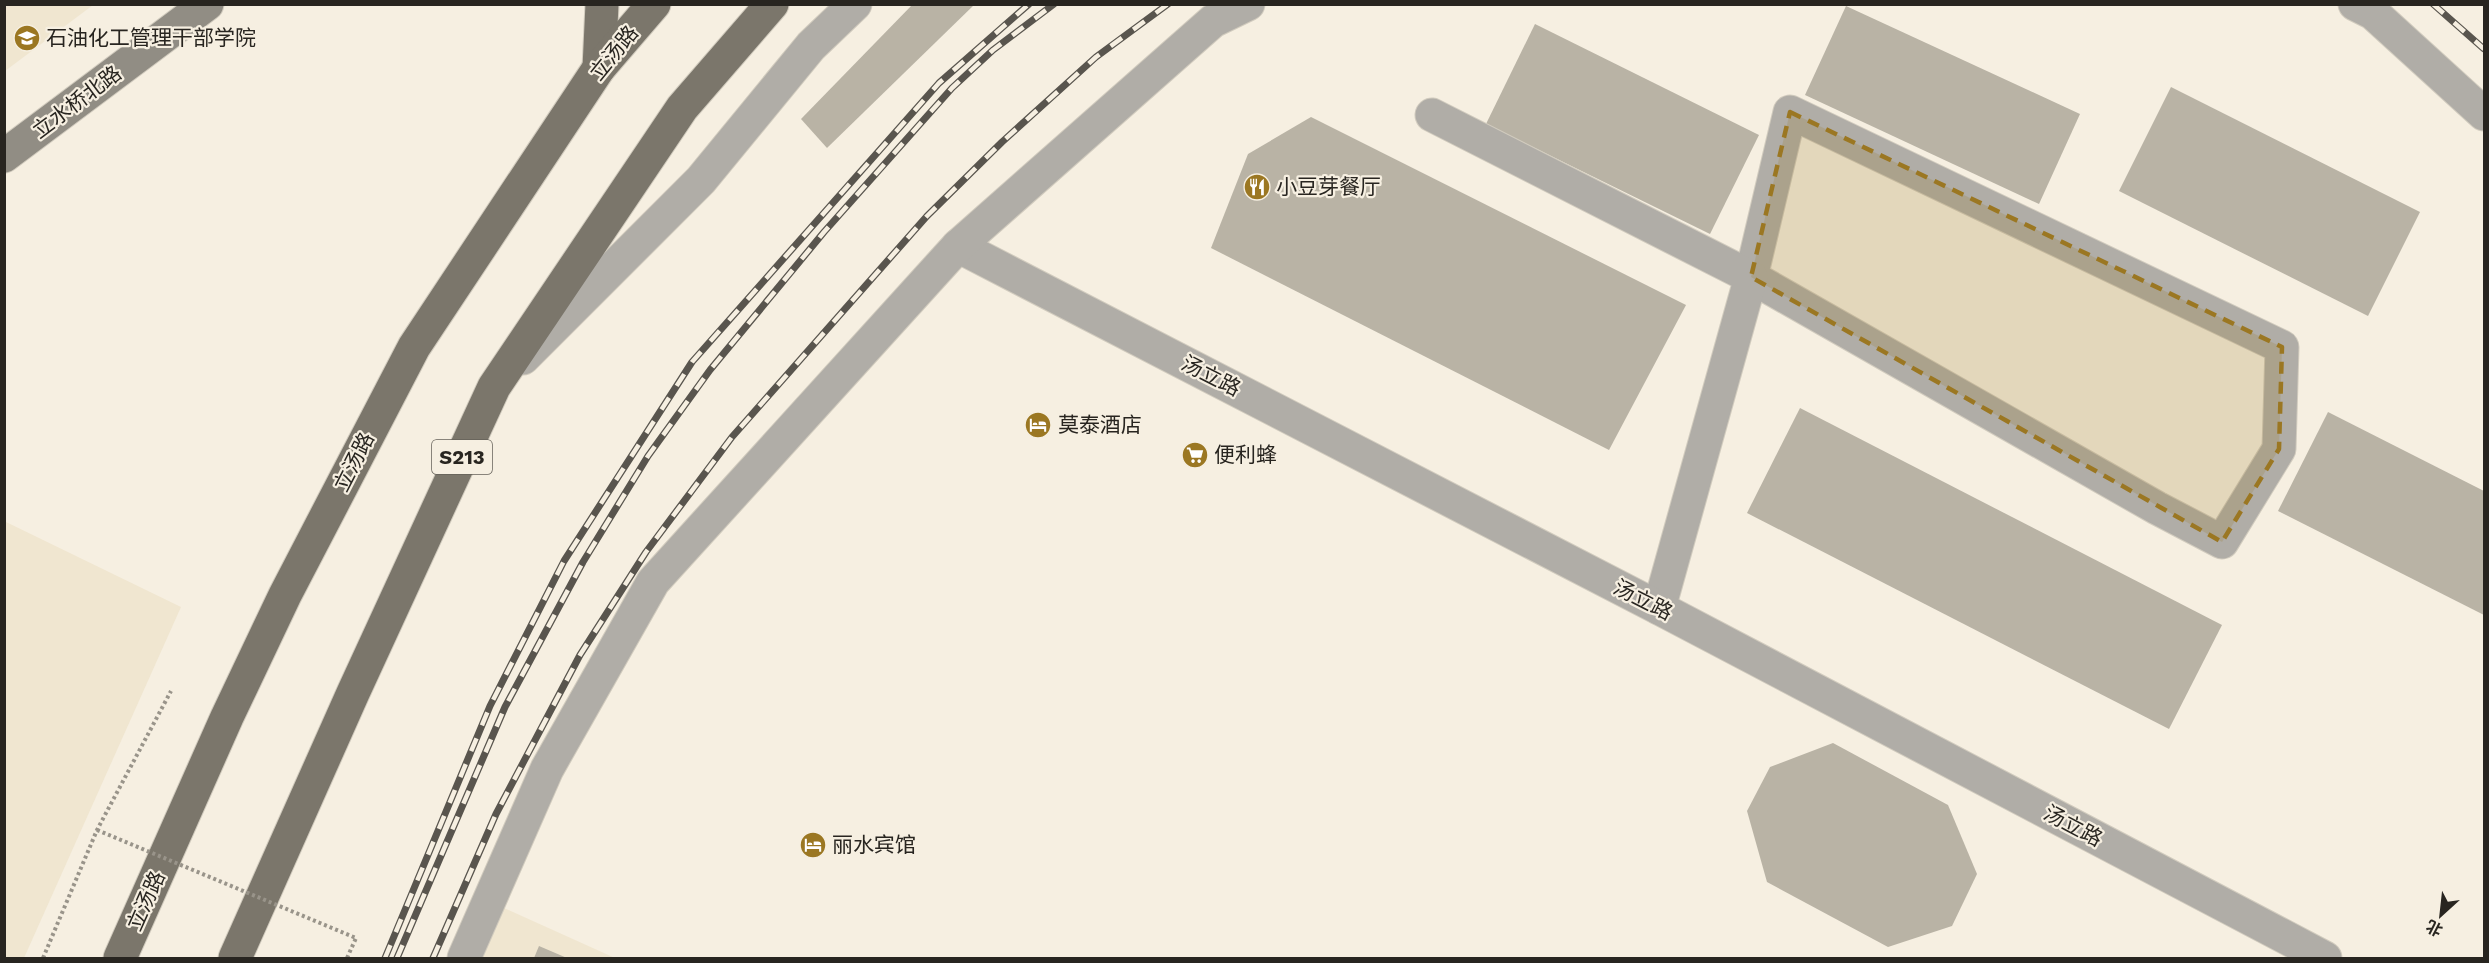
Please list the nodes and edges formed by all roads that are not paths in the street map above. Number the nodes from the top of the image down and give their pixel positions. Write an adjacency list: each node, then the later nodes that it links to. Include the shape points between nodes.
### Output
1 (207, 4): 11 (street, 立水桥北路)
2 (602, 4): 8 (main road)
3 (654, 4): 8 (main road, 立汤路)
4 (772, 4): 14 (main road, S213, via 682,108)
5 (855, 4): 14 (street, S213, via 811,46 701,180)
6 (1248, 4): 12 (street, via 1214,21)
7 (2355, 4): 9 (street, via 2373,13)
8 (599, 68): 16 (main road, 立汤路, via 414,347 227,717)
9 (2484, 114)
10 (1432, 115): 13 (street)
11 (4, 156)
12 (958, 246): 15 (street, 汤立路); 18 (street, via 653,582 547,769)
13 (1751, 277): 13 (street, via 1790,112 2282,347 2279,448 2222,542); 15 (street)
14 (494, 387): 17 (main road, S213)
15 (1659, 608): 19 (street, 汤立路)
16 (120, 958)
17 (235, 958)
18 (464, 958)
19 (2325, 958)

